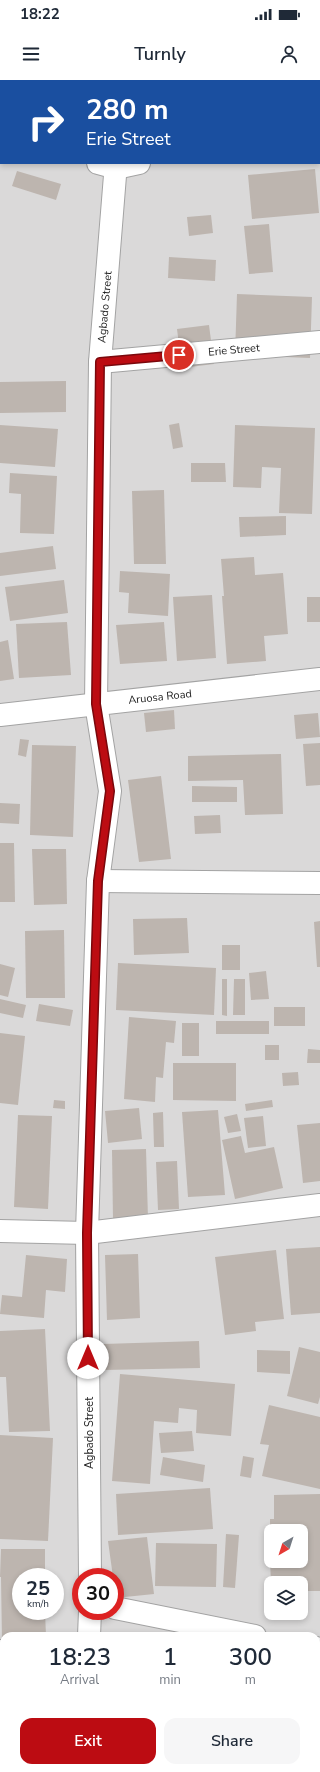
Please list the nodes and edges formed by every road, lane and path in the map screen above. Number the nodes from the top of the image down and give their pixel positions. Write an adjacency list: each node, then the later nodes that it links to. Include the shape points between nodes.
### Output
1 (110, 164): 3 (street, Agbado Street)
2 (320, 342): 3 (street, Erie Street)
3 (100, 362): 5 (street, Agbado Street)
4 (320, 679): 5 (street, Aruosa Road)
5 (96, 704): 6 (street, Aruosa Road); 7 (street, Agbado Street, via 110,791)
6 (0, 715)
7 (98, 881): 8 (street); 11 (street, Agbado Street)
8 (320, 883)
9 (320, 1205): 11 (street)
10 (0, 1231): 11 (street)
11 (87, 1233): 12 (street, Agbado Street)
12 (90, 1568)
13 (124, 1610): 16 (street)
14 (90, 1620): 15 (street)
15 (90, 1632)
16 (235, 1632)

